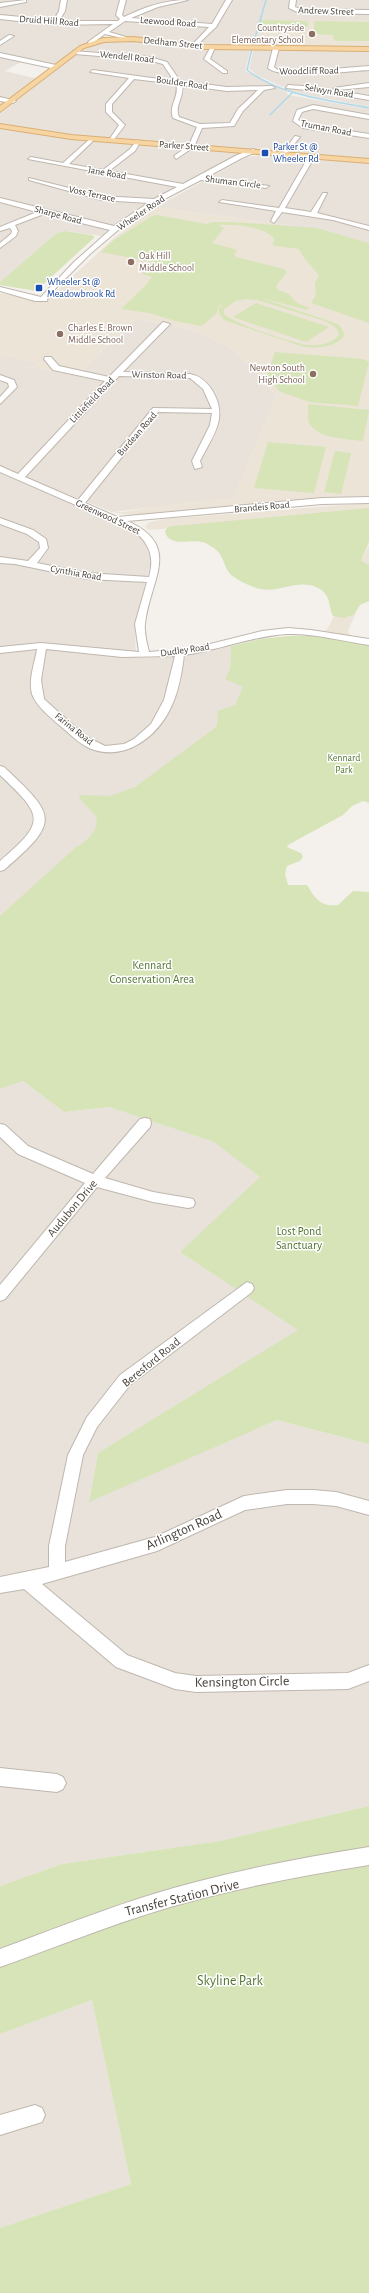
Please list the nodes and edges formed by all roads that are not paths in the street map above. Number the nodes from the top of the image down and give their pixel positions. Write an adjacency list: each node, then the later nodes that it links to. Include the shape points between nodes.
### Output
1 (64, 0): 12 (street, via 62,11)
2 (123, 0): 10 (street, via 119,15)
3 (185, 0): 10 (street, via 152,6)
4 (229, 0): 14 (street)
5 (293, 0): 8 (street, Andrew Street, via 292,8 299,11)
6 (24, 1): 7 (street)
7 (0, 5)
8 (369, 12)
9 (0, 17): 12 (street, Druid Hill Road)
10 (123, 18): 11 (street); 14 (street, Leewood Road)
11 (116, 22): 13 (street, Druid Hill Road); 15 (street)
12 (55, 23): 13 (street, Druid Hill Road)
13 (97, 24): 15 (street)
14 (214, 26): 20 (street)
15 (105, 31): 17 (street); 19 (street)
16 (11, 36): 18 (street)
17 (124, 38): 19 (main road, Dedham Street); 20 (main road, Dedham Street)
18 (0, 43)
19 (90, 43): 24 (main road, Dedham Street)
20 (194, 46): 21 (main road, Dedham Street)
21 (212, 47): 22 (main road, Dedham Street); 29 (street, via 207,59)
22 (276, 48): 23 (main road, Dedham Street); 27 (street, Woodcliff Road, via 271,68 277,72 310,73)
23 (369, 49)
24 (74, 52): 26 (main road, Dedham Street); 31 (street, Wendell Road, via 158,60 164,63)
25 (0, 55): 26 (street)
26 (56, 67): 39 (main road, Dedham Street)
27 (369, 68)
28 (93, 72): 30 (street, Boulder Road)
29 (225, 72)
30 (133, 77): 31 (street, Boulder Road); 47 (street, via 109,104 109,112 122,125)
31 (178, 82): 35 (street, Boulder Road, via 227,89); 43 (street, via 179,92 174,115 179,120)
32 (369, 85): 36 (street)
33 (288, 86): 36 (street, Selwyn Road)
34 (272, 88): 35 (street, Boulder Road)
35 (262, 89): 43 (street, via 240,110 232,125)
36 (317, 89): 37 (street, Selwyn Road)
37 (369, 98)
38 (0, 99): 39 (street)
39 (13, 101): 40 (main road, Dedham Street)
40 (0, 110)
41 (369, 118): 44 (street, Truman Road, via 309,107 298,112 295,120 303,126)
42 (0, 126): 46 (main road, Parker Street)
43 (200, 126): 49 (street)
44 (369, 136)
45 (297, 137): 51 (street)
46 (92, 138): 47 (main road, Parker Street); 56 (street)
47 (112, 140): 48 (main road, Parker Street)
48 (137, 142): 49 (main road, Parker Street); 57 (street, via 132,150)
49 (192, 146): 50 (main road, Parker Street); 53 (street)
50 (254, 151): 51 (main road, Parker Street); 58 (street, Wheeler Road)
51 (284, 153): 52 (main road, Parker Street)
52 (312, 156): 55 (main road, Parker Street); 66 (street)
53 (176, 157)
54 (31, 159): 56 (street, Jane Road)
55 (369, 161)
56 (64, 165): 57 (street, Jane Road)
57 (104, 172): 60 (street, Jane Road)
58 (200, 178): 60 (street, Wheeler Road); 61 (street, Shuman Circle)
59 (31, 179): 64 (street, Voss Terrace, via 101,198)
60 (183, 186): 64 (street, Wheeler Road)
61 (266, 186)
62 (325, 194): 68 (street)
63 (0, 200): 67 (street, Sharpe Road)
64 (155, 201): 73 (street, Wheeler Road)
65 (222, 202): 66 (street)
66 (282, 210): 68 (street); 69 (street)
67 (42, 212): 70 (street); 73 (street, Sharpe Road)
68 (313, 215): 71 (street, via 348,221)
69 (274, 221)
70 (12, 226): 72 (street); 74 (street, via 14,235)
71 (369, 228)
72 (0, 229)
73 (116, 229): 75 (street, Wheeler Road, via 57,282 36,294)
74 (0, 246)
75 (0, 290)
76 (166, 324): 78 (street, Littlefield Road)
77 (48, 359): 80 (street, via 56,368)
78 (117, 374): 80 (street, Littlefield Road); 82 (street, Winston Road, via 196,377 211,394)
79 (0, 377): 81 (street, via 11,382 14,387)
80 (111, 380): 85 (street, Littlefield Road)
81 (0, 402)
82 (217, 411): 83 (street, via 217,420 196,461); 87 (street, Burdean Road, via 156,410)
83 (198, 466)
84 (0, 469): 85 (street, Greenwood Street)
85 (20, 477): 87 (street, Greenwood Street)
86 (369, 500): 88 (street, Brandeis Road, via 322,501)
87 (80, 503): 89 (street, Greenwood Street)
88 (156, 517): 89 (street, Brandeis Road); 91 (street, Brandeis Road)
89 (115, 519): 91 (street, Greenwood Street)
90 (0, 521): 93 (street, via 30,532 43,541 44,548)
91 (130, 526): 94 (street, Greenwood Street, via 141,531 153,545 156,555)
92 (0, 560): 93 (street, Cynthia Road)
93 (30, 564): 94 (street, Cynthia Road, via 87,576)
94 (153, 580): 99 (street, Greenwood Street, via 140,623)
95 (369, 642): 98 (street, Dudley Road, via 319,633 290,631 263,634)
96 (42, 646): 97 (street, Dudley Road); 98 (street, Farina Road, via 35,679 40,700 92,745 103,749 132,745 142,739 162,715 167,705); 99 (street, Dudley Road)
97 (0, 650)
98 (180, 653): 99 (street, Dudley Road)
99 (144, 654)
100 (0, 769): 101 (street, via 34,804 39,811 41,826 37,835)
101 (0, 867)
102 (145, 1123): 104 (street, Audubon Drive)
103 (0, 1129): 104 (street, via 24,1150)
104 (95, 1181): 105 (street, via 153,1197); 107 (street, Audubon Drive)
105 (188, 1203)
106 (247, 1288): 109 (street, Beresford Road, via 125,1380 92,1422 76,1455 57,1546)
107 (0, 1295)
108 (369, 1508): 109 (street, Arlington Road, via 336,1499 313,1497 287,1497 250,1502 222,1512 157,1544)
109 (57, 1572): 110 (street, Arlington Road)
110 (26, 1581): 111 (street, Arlington Road); 112 (street, Kensington Circle, via 122,1661 175,1681 196,1684 348,1681)
111 (0, 1585)
112 (369, 1673)
113 (0, 1777): 114 (street)
114 (57, 1783)
115 (369, 1856): 116 (street, Transfer Station Drive, via 196,1892 126,1912)
116 (0, 1958)
117 (36, 2116): 118 (street)
118 (0, 2125)

